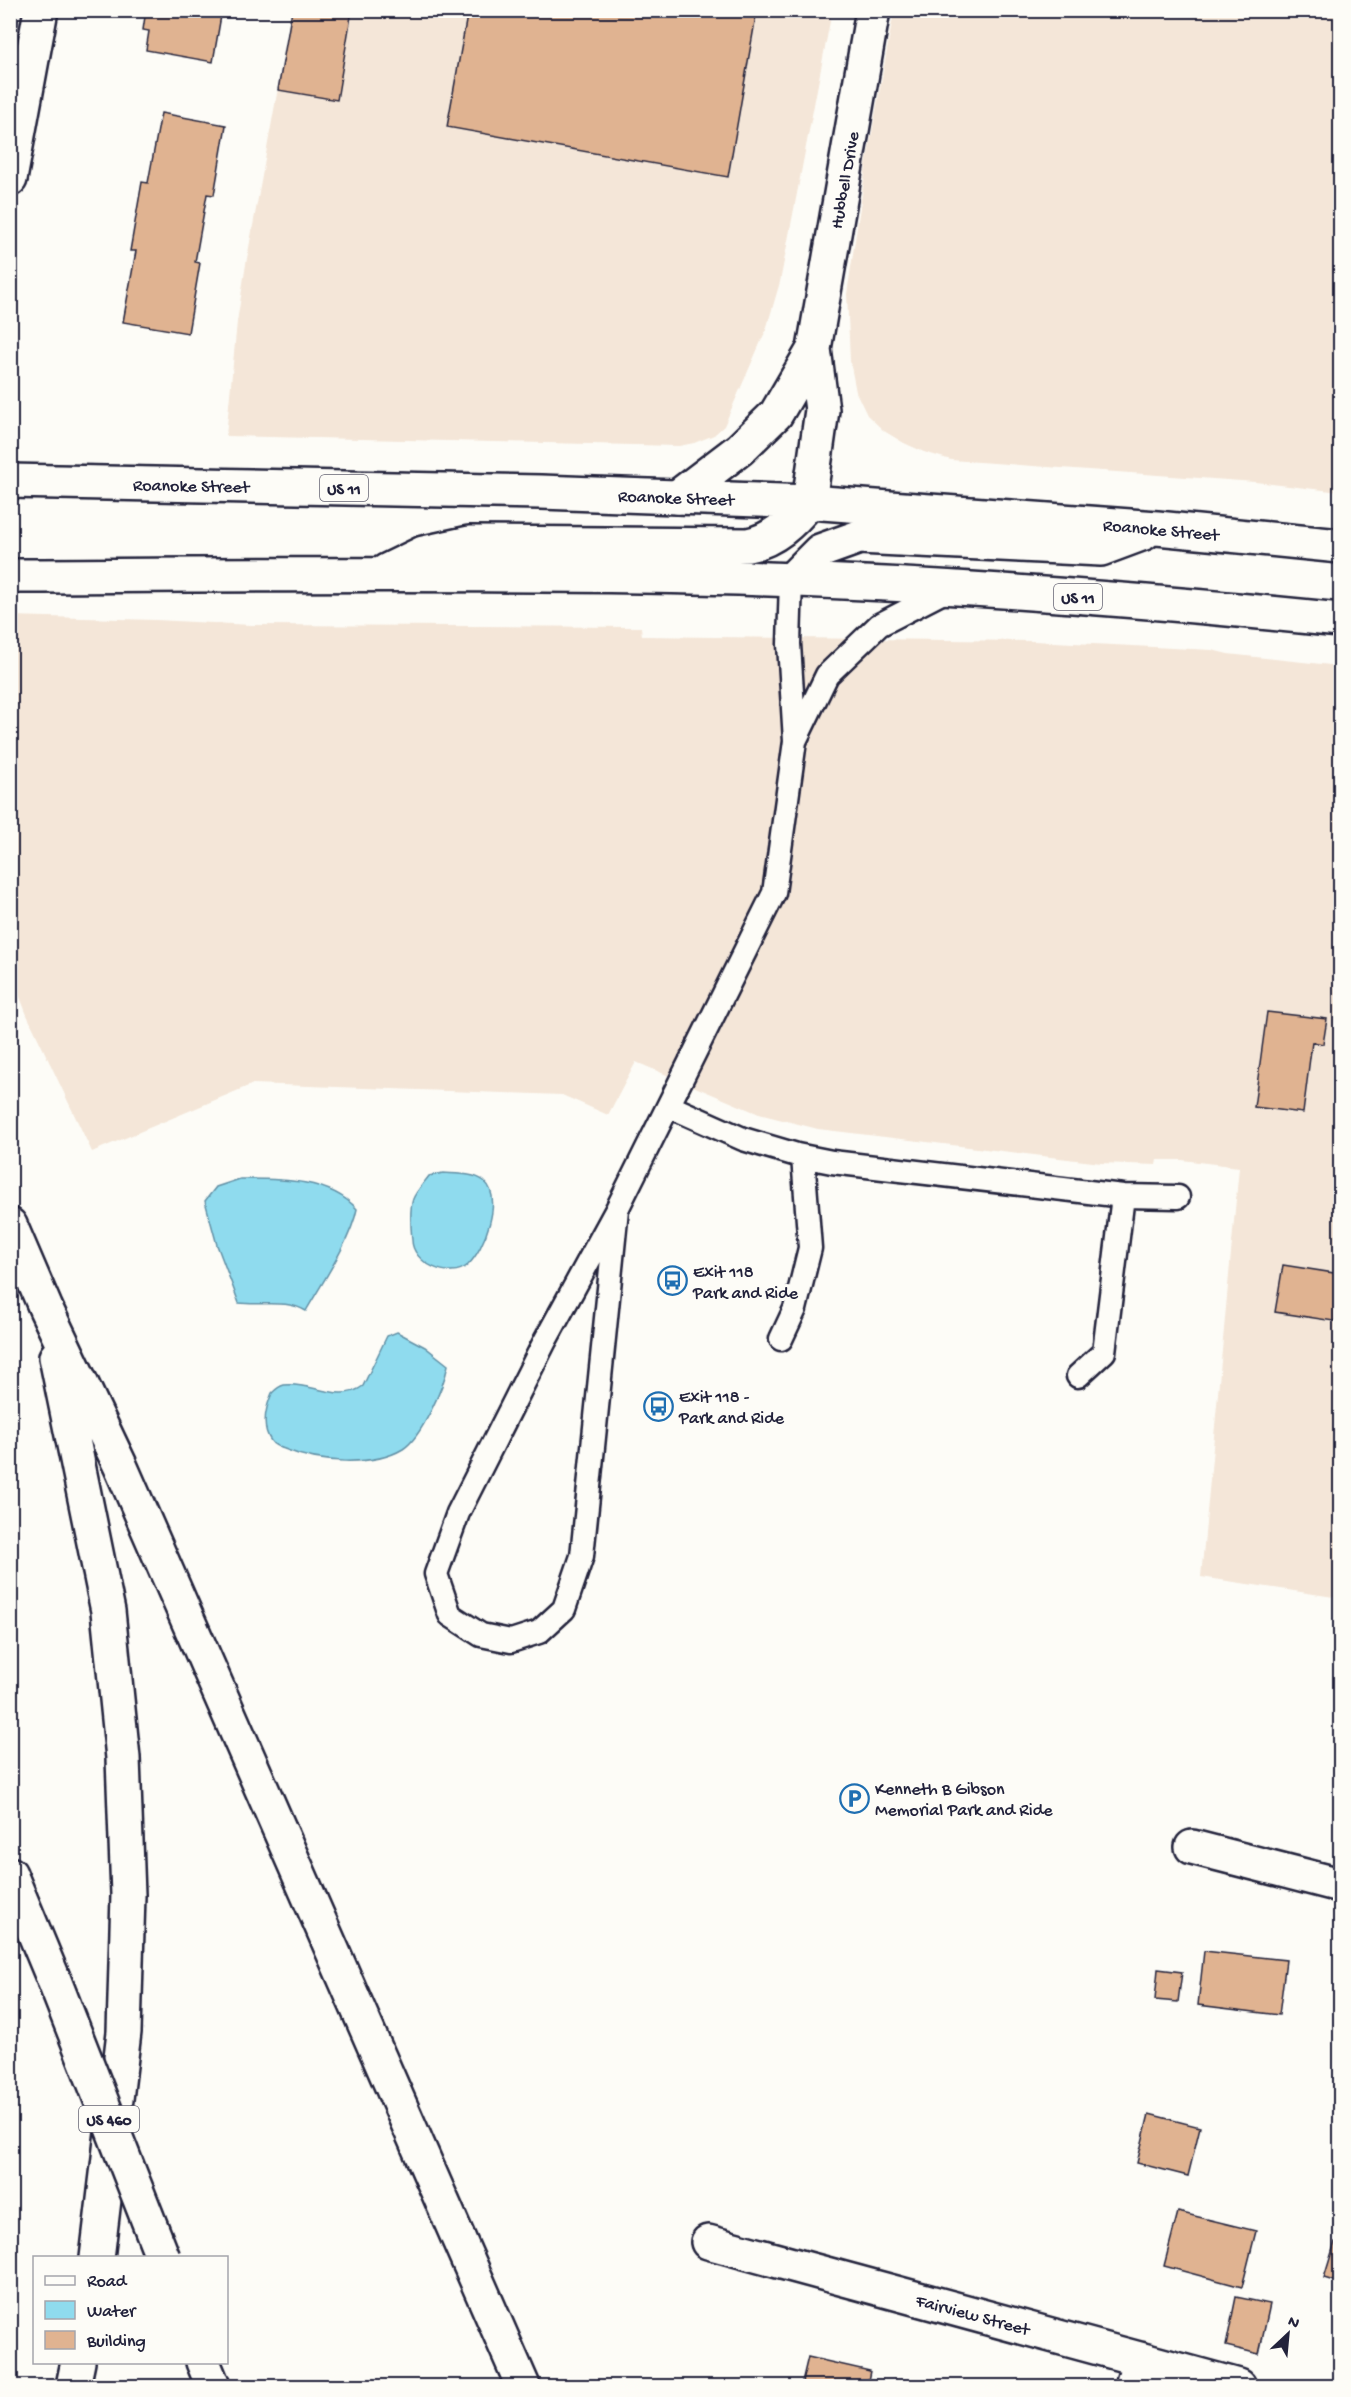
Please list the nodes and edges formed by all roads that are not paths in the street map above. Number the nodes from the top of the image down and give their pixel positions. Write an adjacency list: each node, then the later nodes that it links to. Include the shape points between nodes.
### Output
1 (41, 10): 3 (main road)
2 (873, 10): 4 (main road, Hubbell Drive)
3 (10, 179)
4 (814, 349): 6 (main road, Hubbell Drive, via 776,414 740,449); 7 (main road, Hubbell Drive, via 822,410)
5 (10, 481): 6 (main road, Roanoke Street / US 11)
6 (677, 496): 7 (main road, Roanoke Street / US 11)
7 (809, 502): 8 (main road, Roanoke Street / US 11); 10 (main road, via 774,536 748,545 469,543 423,553)
8 (1157, 528): 9 (main road, Roanoke Street / US 11); 12 (main road, via 1101,549 859,537 820,551)
9 (1341, 546)
10 (379, 575): 11 (main road, US 11); 12 (main road, US 11)
11 (10, 576)
12 (791, 580): 13 (main road, US 11); 15 (lane, via 789,644)
13 (951, 588): 14 (main road, US 11); 15 (lane, via 879,625 827,675)
14 (1341, 620)
15 (795, 741): 16 (lane, via 774,893)
16 (669, 1106): 17 (lane, via 743,1139); 20 (lane)
17 (803, 1157): 18 (lane); 23 (lane, via 810,1248 795,1309)
18 (1123, 1196): 19 (lane); 24 (lane, via 1104,1352)
19 (1178, 1197)
20 (617, 1209): 20 (lane, via 458,1514 436,1574 450,1615 481,1635 511,1641 539,1632 564,1609 582,1556)
21 (10, 1225): 22 (main road)
22 (46, 1309): 29 (main road, via 108,1611 123,1758 128,1895 124,2032); 36 (main road, via 120,1465)
23 (781, 1339)
24 (1078, 1376)
25 (1192, 1847): 27 (main road)
26 (10, 1874): 30 (main road, US 460, bridge)
27 (1341, 1885)
28 (708, 2242): 33 (main road, Fairview Street)
29 (97, 2256)
30 (162, 2256)
31 (78, 2364): 34 (main road)
32 (204, 2364): 35 (main road)
33 (1136, 2373): 37 (main road, Fairview Street)
34 (74, 2386)
35 (213, 2386)
36 (523, 2386)
37 (1239, 2386)

